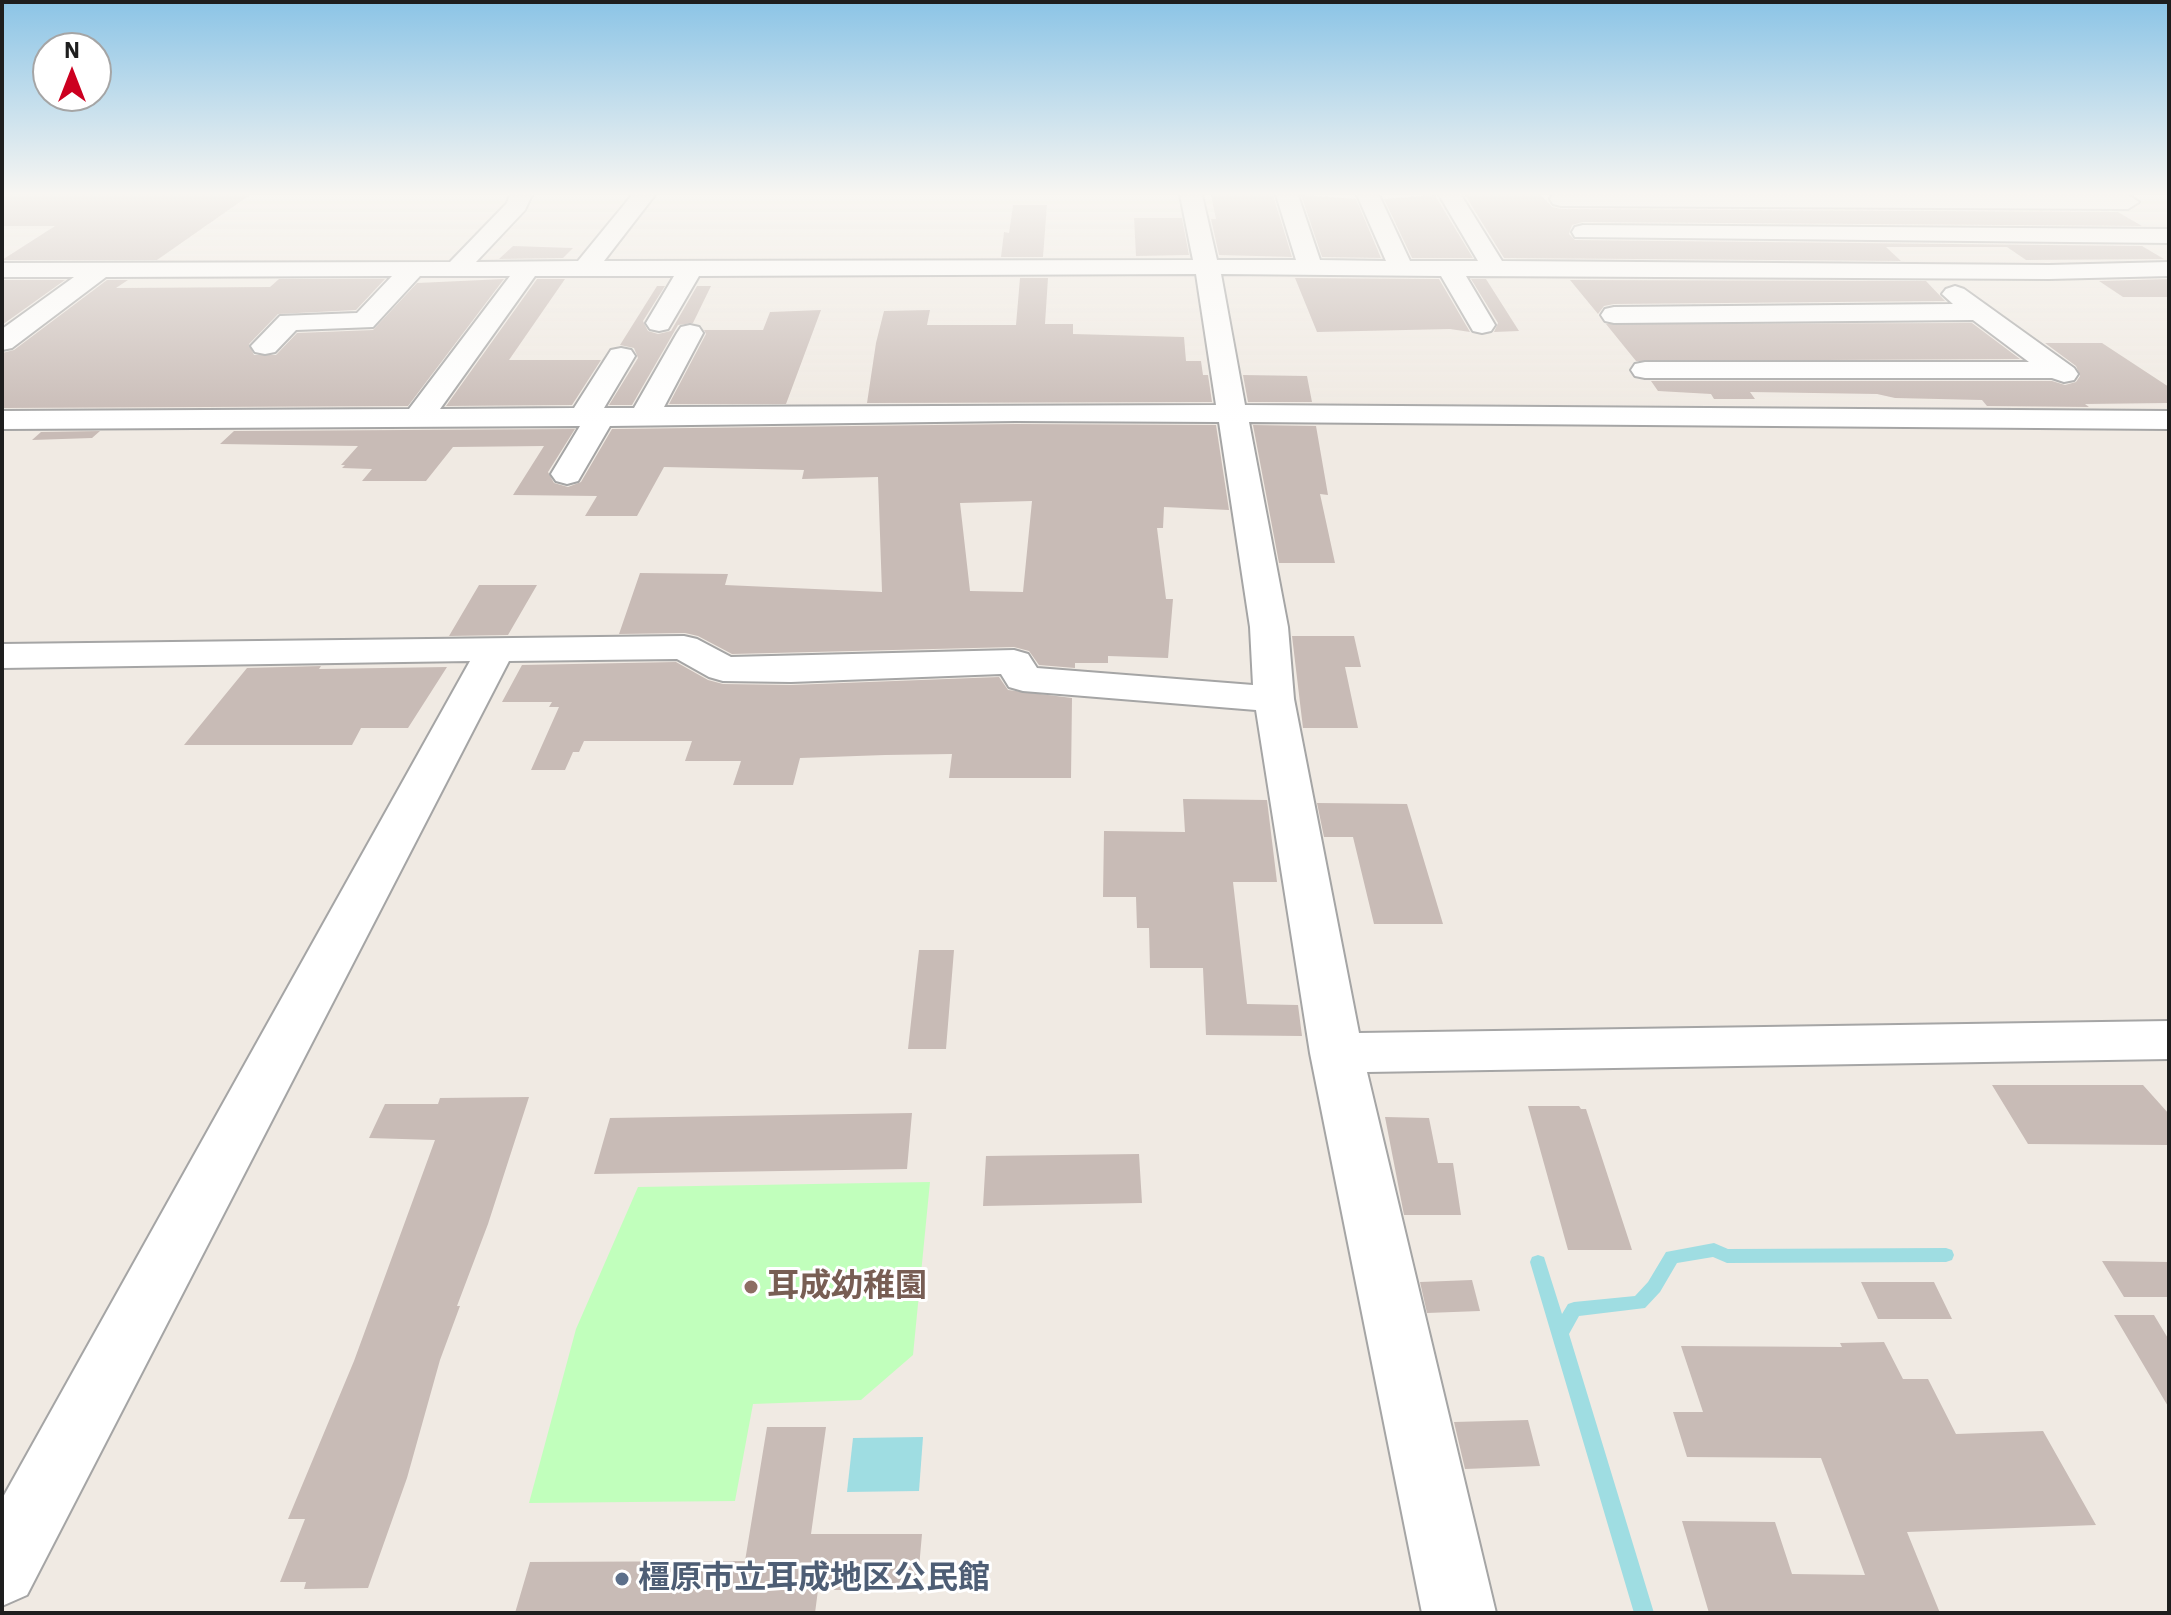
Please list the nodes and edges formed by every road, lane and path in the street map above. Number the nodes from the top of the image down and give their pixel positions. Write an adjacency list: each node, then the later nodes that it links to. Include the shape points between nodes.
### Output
1 (100, 270): 17 (street)
2 (412, 270): 18 (street, via 364,321 289,322)
3 (527, 270): 23 (street)
4 (689, 270): 13 (street)
5 (1208, 270): 22 (street)
6 (1450, 270): 14 (street)
7 (1800, 270): 9 (street)
8 (2166, 271): 9 (street)
9 (1931, 272): 10 (street)
10 (1980, 312): 11 (street); 21 (street)
11 (1684, 313): 12 (street); 16 (street)
12 (1614, 315)
13 (659, 323)
14 (1482, 325)
15 (690, 333): 24 (street)
16 (1709, 340)
17 (2, 342)
18 (265, 346)
19 (621, 356): 25 (street)
20 (1645, 370): 21 (street)
21 (2059, 370): 26 (street)
22 (1231, 413): 24 (street); 26 (street); 32 (street, via 1269,627)
23 (419, 417): 25 (street); 27 (street)
24 (644, 417): 25 (street)
25 (591, 418): 29 (street)
26 (2117, 419): 28 (street)
27 (2, 420)
28 (2169, 420)
29 (567, 474)
30 (496, 649): 31 (street); 32 (street, via 684,647 723,669 1014,662 1023,679); 35 (street)
31 (2, 656)
32 (1274, 699): 34 (street)
33 (2169, 1040): 34 (street)
34 (1336, 1053): 36 (street)
35 (2, 1570)
36 (1459, 1613)

